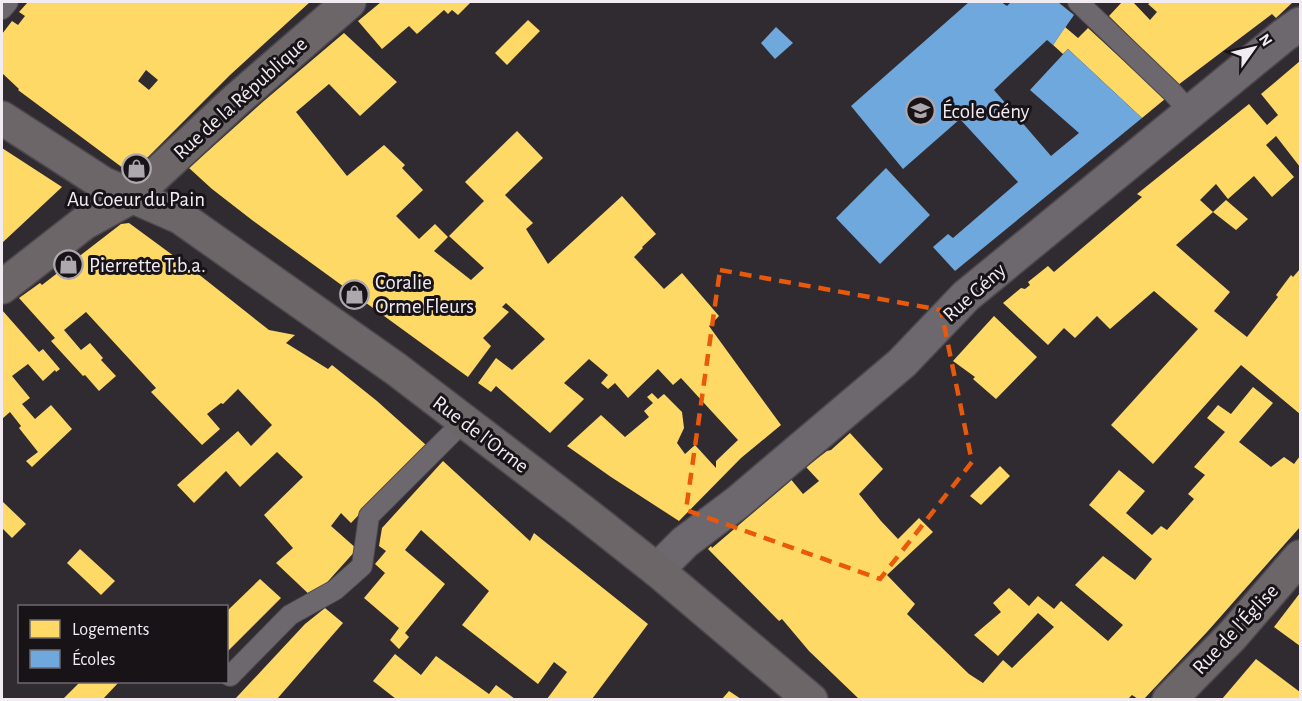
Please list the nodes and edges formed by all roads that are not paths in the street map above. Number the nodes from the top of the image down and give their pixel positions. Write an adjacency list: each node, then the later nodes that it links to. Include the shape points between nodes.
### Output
1 (8, 2): 4 (lane)
2 (349, 2): 8 (main road, Rue de la République)
3 (1078, 2): 6 (lane)
4 (2, 9)
5 (1300, 24): 6 (street, Rue Gény)
6 (1190, 112): 12 (street, Rue Gény, via 966,296 903,363 685,542)
7 (2, 118): 8 (main road, Rue de l'Orme, via 104,184)
8 (133, 196): 9 (main road, Rue de la République, via 84,223); 10 (main road, Rue de l'Orme, via 180,216)
9 (2, 287)
10 (464, 421): 12 (main road, Rue de l'Orme); 13 (lane, via 369,516 362,566 335,591 290,615)
11 (1300, 558): 15 (main road, Rue de l'Église, via 1232,636)
12 (657, 570): 14 (main road, Rue de l'Orme)
13 (230, 676)
14 (811, 699)
15 (1169, 699)

